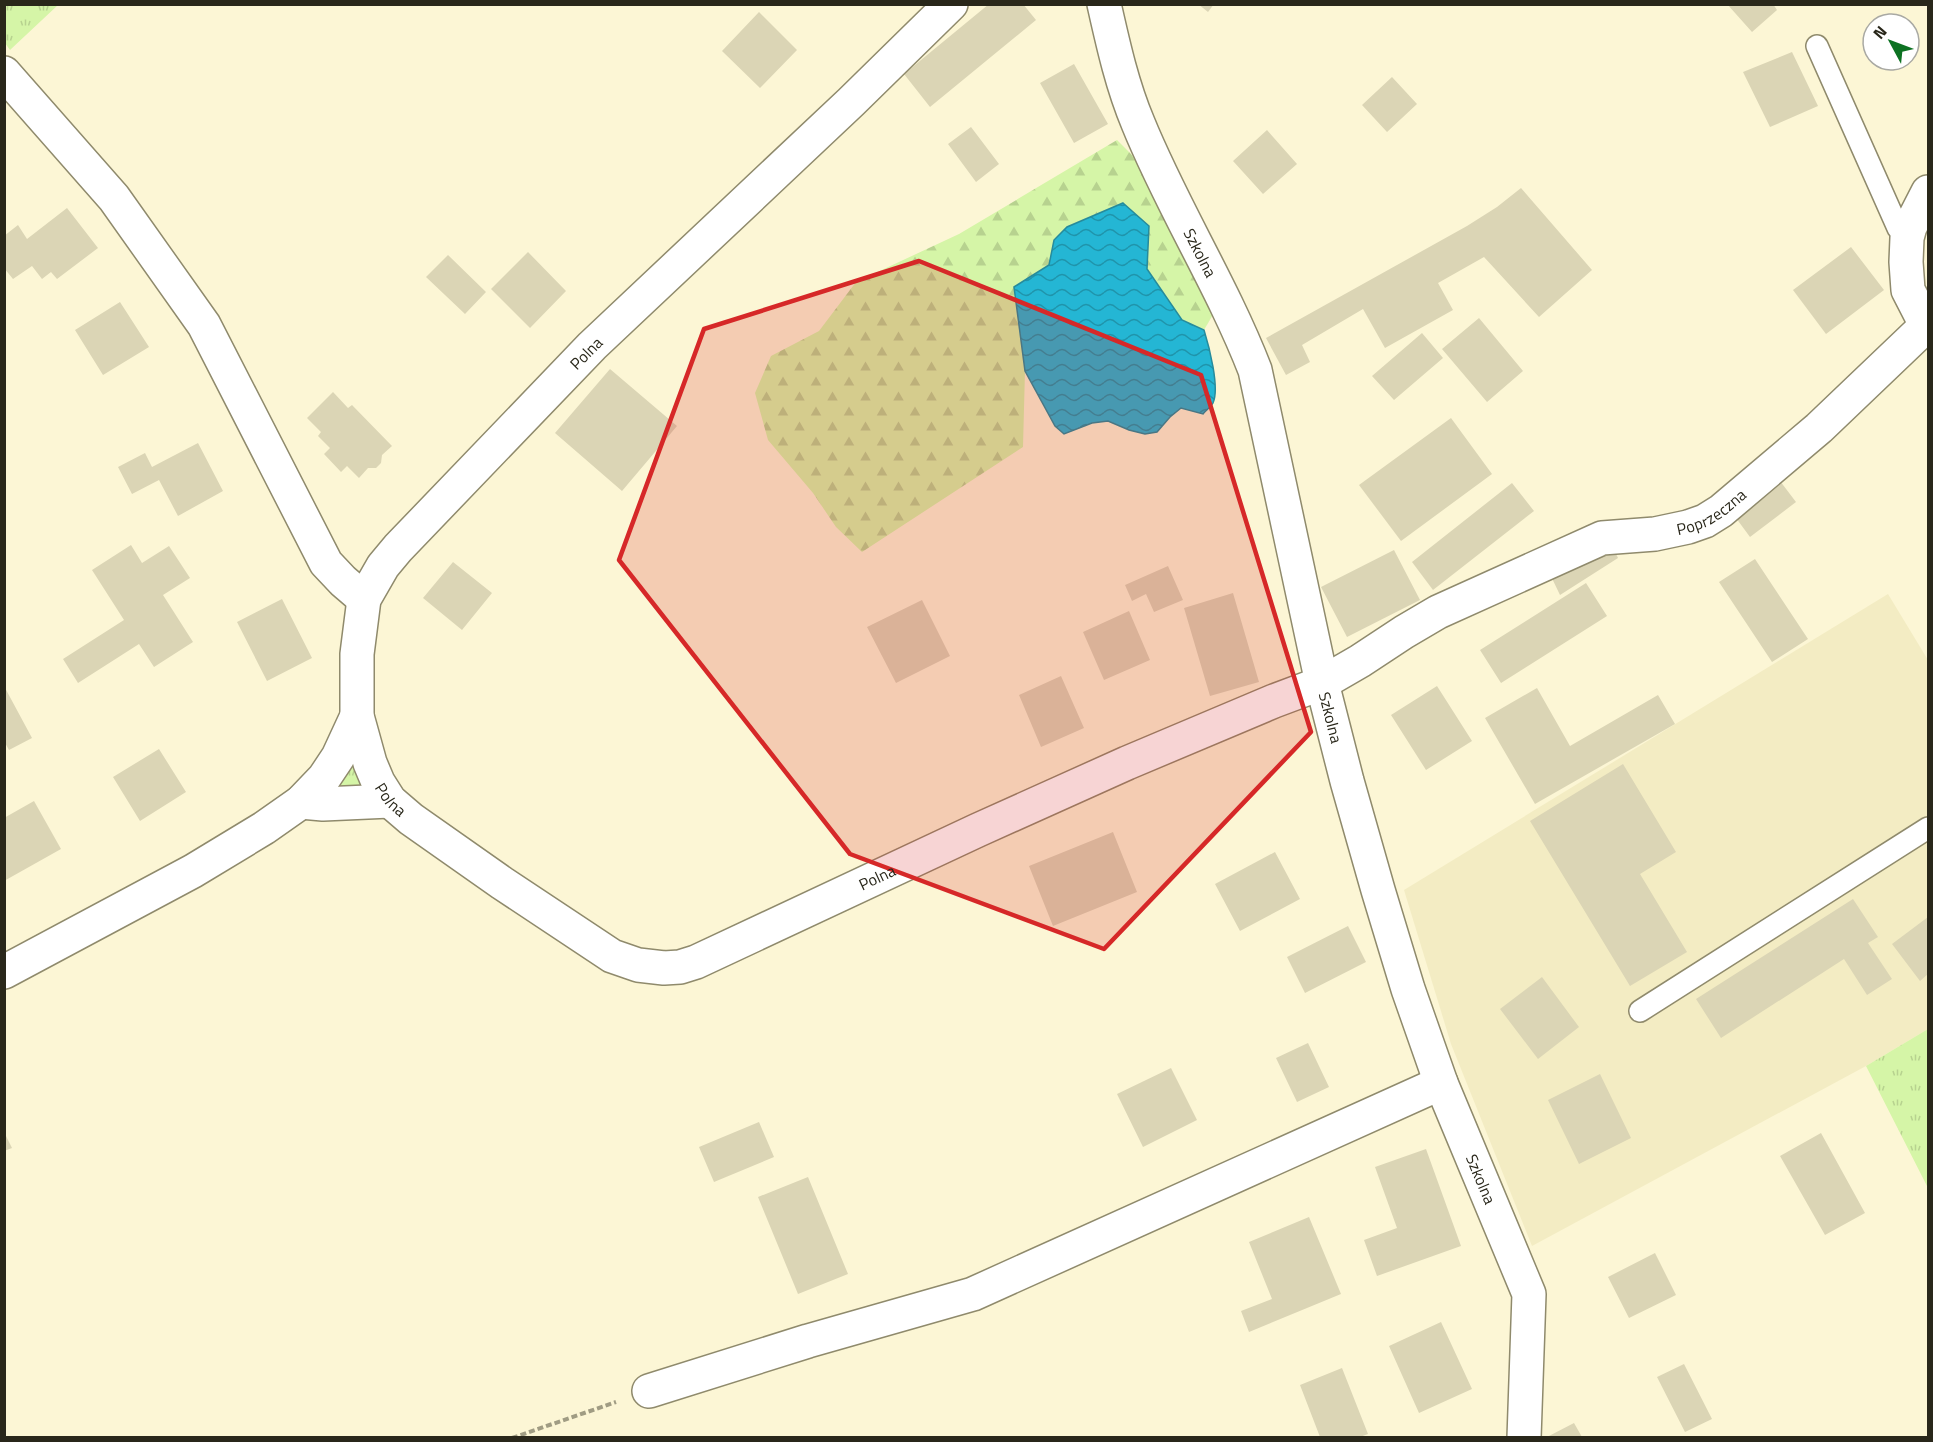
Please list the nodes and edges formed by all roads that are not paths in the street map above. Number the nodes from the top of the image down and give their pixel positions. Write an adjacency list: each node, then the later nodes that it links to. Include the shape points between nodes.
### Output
1 (951, 4): 8 (street, Polna, via 592,346 398,548)
2 (1104, 4): 9 (street, Szkolna, via 1137,122 1240,330 1255,370)
3 (1817, 46): 6 (lane, via 1898,228)
4 (4, 73): 8 (street, via 114,198 204,325 326,563)
5 (1929, 192): 6 (street, Poprzeczna)
6 (1906, 238): 7 (street, Poprzeczna, via 1908,290)
7 (1927, 325): 9 (street, Poprzeczna, via 1819,428 1721,512 1688,527 1602,538 1438,612)
8 (364, 599): 10 (street, Polna, via 357,654)
9 (1322, 683): 11 (street, Polna, via 1127,763 714,954 673,968 638,965 612,956 502,883); 16 (street, Szkolna, via 1378,890)
10 (357, 716): 11 (street, Polna, via 369,763); 12 (street, via 338,757)
11 (390, 801): 12 (street)
12 (301, 802): 14 (street, via 193,871)
13 (1929, 828): 15 (lane)
14 (4, 972)
15 (1640, 1011)
16 (1441, 1083): 17 (street, via 972,1294); 18 (street, Szkolna, via 1529,1294)
17 (649, 1391)
18 (1524, 1437)

